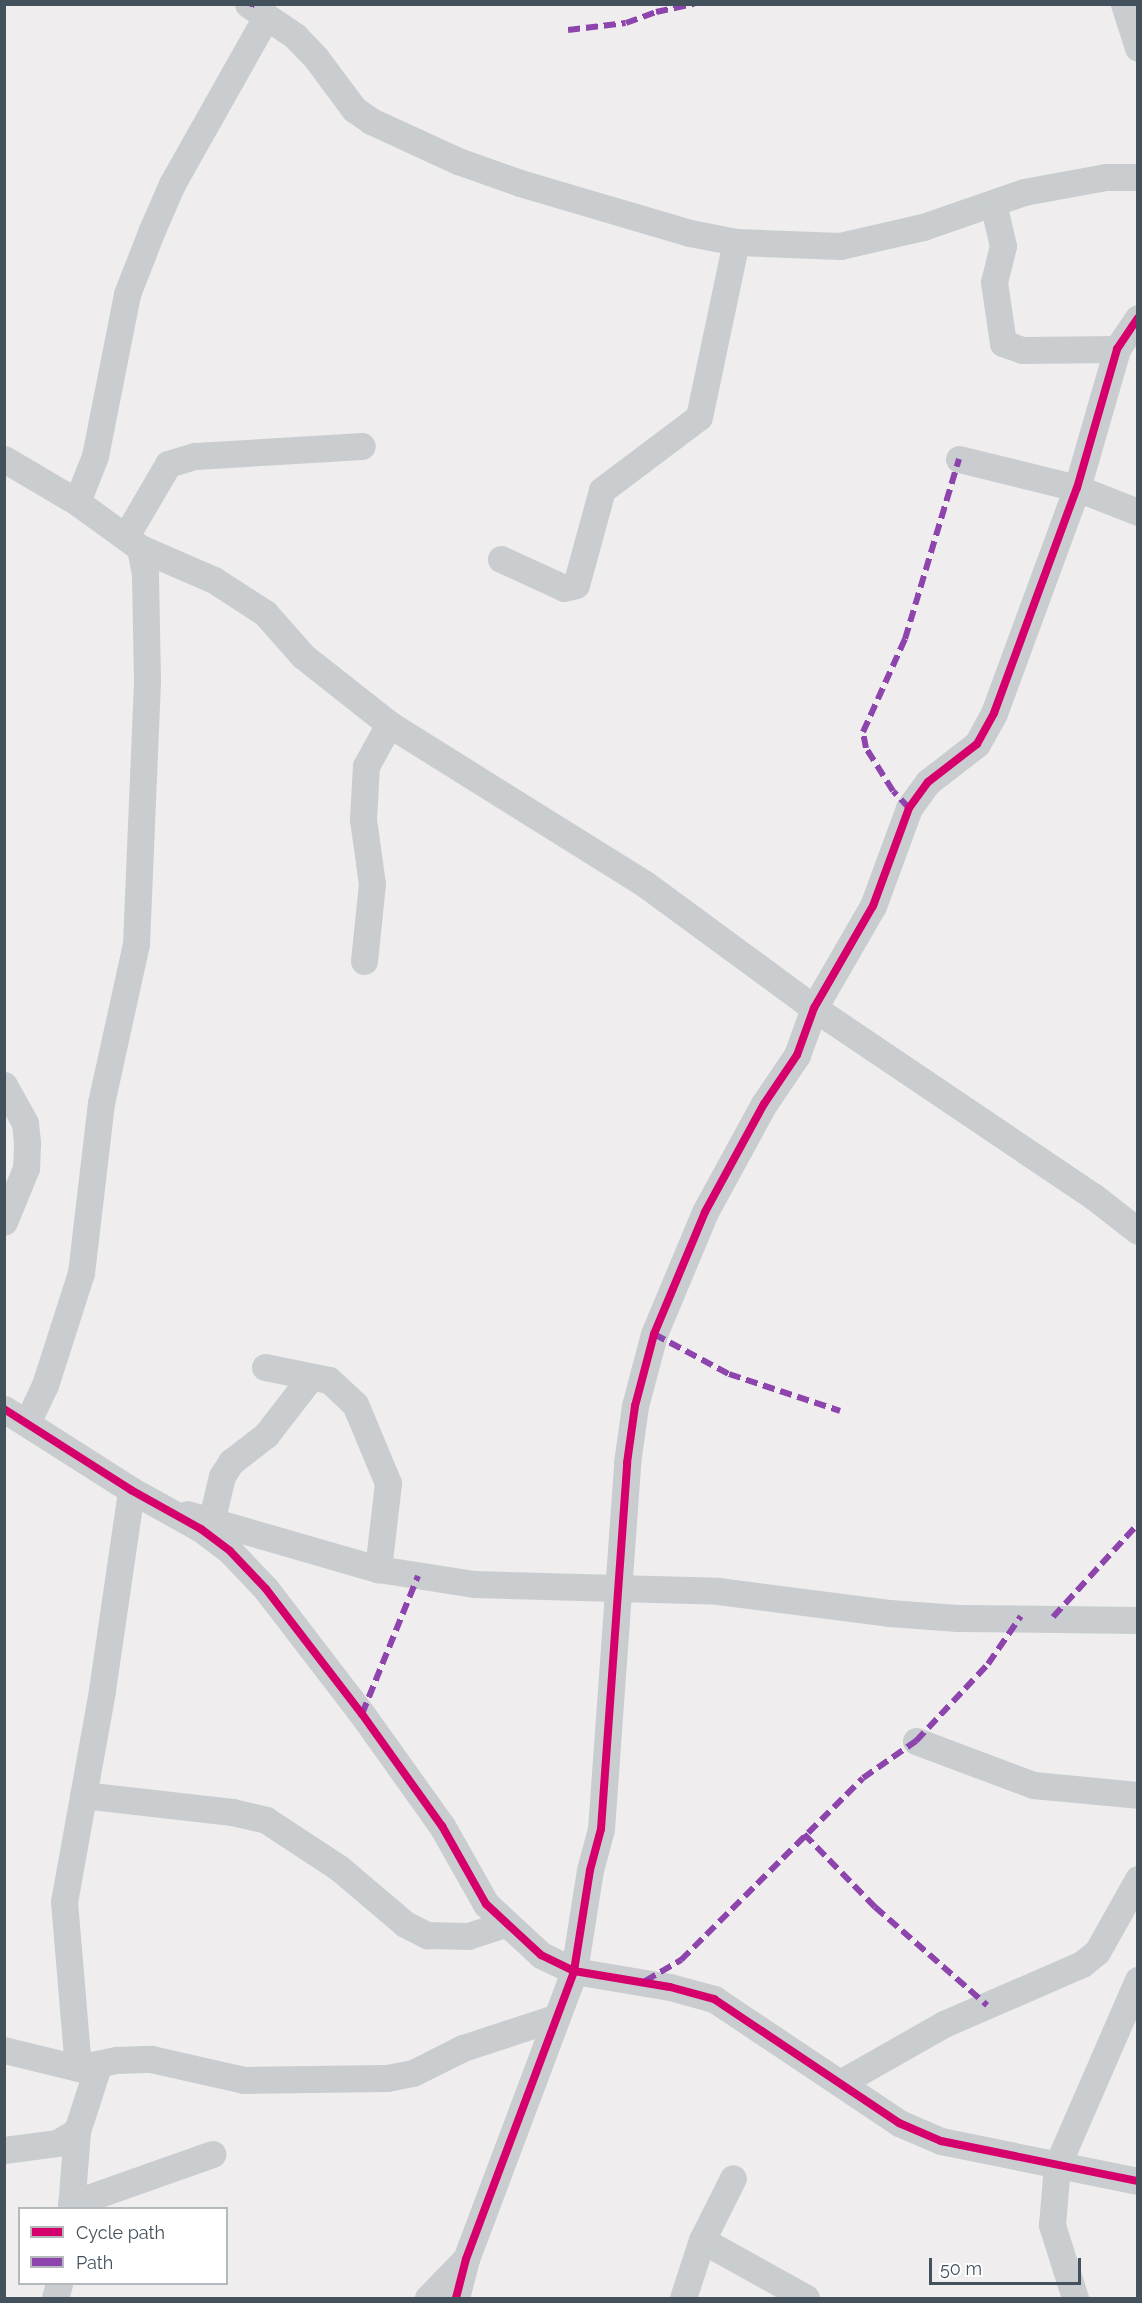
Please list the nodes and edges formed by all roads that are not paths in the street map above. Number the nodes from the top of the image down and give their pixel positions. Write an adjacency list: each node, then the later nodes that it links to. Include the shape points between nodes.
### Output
1 (1124, 4): 3 (street)
2 (257, 11): 6 (street, via 294,36 316,58 354,109 371,121 458,161 520,183 632,218); 13 (street, via 172,184 127,294 95,456)
3 (1137, 48)
4 (1137, 177): 5 (street, via 1070,182)
5 (993, 203): 6 (street, via 923,226 840,246); 8 (street, via 1003,246 994,282 1003,344 1022,350)
6 (736, 242): 16 (street, via 699,417 602,490 576,585 564,588)
7 (1137, 318): 8 (street)
8 (1117, 349): 12 (street)
9 (362, 446): 15 (street, via 195,456 168,464)
10 (5, 459): 13 (street)
11 (958, 459): 12 (street)
12 (1077, 488): 14 (street); 19 (street, via 994,713 977,744 928,782 909,808 873,906)
13 (77, 502): 15 (street)
14 (1137, 512)
15 (133, 542): 17 (street, via 214,580 265,613 303,656); 25 (street, via 145,574 147,680 136,944 101,1103 81,1273 45,1385)
16 (501, 559)
17 (389, 724): 18 (street, via 366,766 363,819 372,884); 19 (street, via 645,884)
18 (364, 961)
19 (814, 1008): 22 (street); 30 (street, via 797,1055 764,1104 705,1212 654,1334 635,1406 627,1464)
20 (4, 1084): 21 (street, via 25,1123 27,1143 26,1168)
21 (4, 1222)
22 (1135, 1222)
23 (265, 1367): 24 (street)
24 (311, 1377): 28 (street, via 266,1435 231,1462 222,1476); 29 (street, via 335,1384 355,1404 388,1483)
25 (16, 1416): 26 (street)
26 (131, 1491): 27 (street); 33 (street, via 111,1639)
27 (169, 1510): 28 (street); 36 (street, via 219,1542 266,1589 417,1790 476,1888)
28 (212, 1518): 29 (street)
29 (378, 1569): 30 (street, via 506,1588)
30 (621, 1587): 31 (street, via 718,1591 958,1618); 37 (street, via 610,1675 601,1829 590,1870)
31 (1137, 1620)
32 (916, 1742): 34 (street, via 1033,1785)
33 (83, 1795): 36 (street, via 232,1812 266,1820 339,1868 405,1924 427,1935 468,1936); 41 (street, via 63,1912)
34 (1137, 1795)
35 (1137, 1879): 42 (street, via 1096,1952 1082,1964 944,2024)
36 (504, 1924): 37 (street, via 541,1955)
37 (574, 1971): 39 (street); 42 (street, via 670,1987 714,1999)
38 (1137, 1980): 46 (street)
39 (554, 2018): 41 (street, via 463,2048 413,2073 387,2078 244,2080 133,2058); 51 (street)
40 (4, 2050): 41 (street)
41 (88, 2067): 43 (street)
42 (840, 2083): 46 (street, via 899,2123 941,2141)
43 (77, 2132): 44 (street, via 47,2146); 49 (street)
44 (4, 2150)
45 (212, 2154): 49 (street)
46 (1057, 2166): 48 (street); 56 (street, via 1052,2225)
47 (733, 2178): 50 (street)
48 (1137, 2181)
49 (71, 2206)
50 (702, 2240): 54 (street); 55 (street)
51 (466, 2259): 52 (street); 53 (street)
52 (428, 2298)
53 (456, 2298)
54 (683, 2298)
55 (806, 2298)
56 (1075, 2298)

